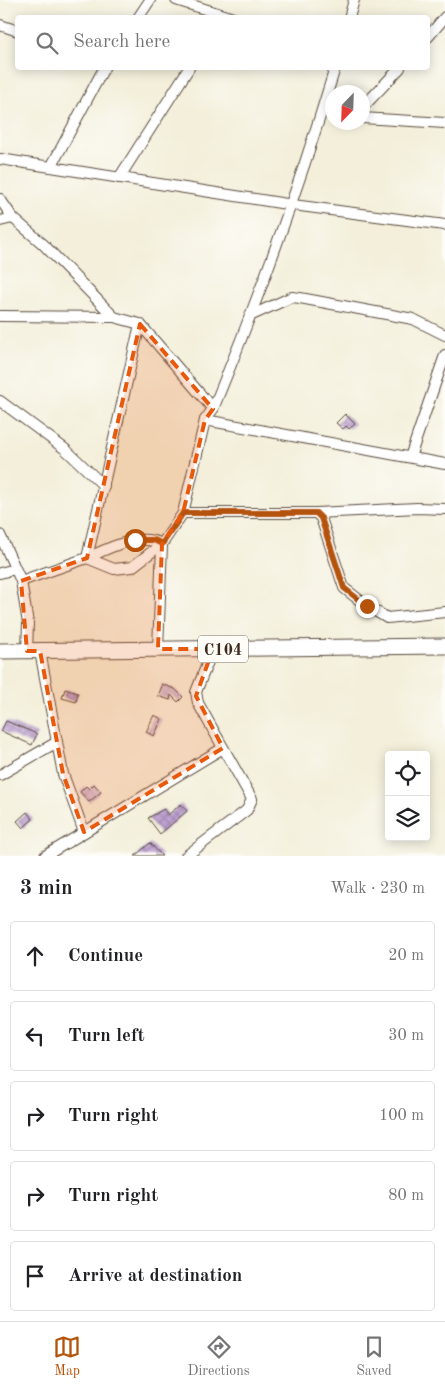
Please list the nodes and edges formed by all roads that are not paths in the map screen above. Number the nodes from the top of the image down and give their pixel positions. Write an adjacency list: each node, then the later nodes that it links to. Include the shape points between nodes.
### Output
1 (150, 0): 4 (street)
2 (176, 0): 5 (street)
3 (354, 0): 6 (street)
4 (140, 15)
5 (218, 15)
6 (350, 15)
7 (445, 18): 10 (street)
8 (0, 26): 9 (street)
9 (15, 30)
10 (430, 35)
11 (103, 70): 21 (street)
12 (187, 70): 22 (street)
13 (334, 70): 16 (street)
14 (398, 70): 15 (street)
15 (370, 100)
16 (321, 115): 17 (street); 24 (street)
17 (325, 115)
18 (370, 119): 19 (street)
19 (445, 124)
20 (0, 160): 21 (street)
21 (51, 167): 22 (street)
22 (119, 178): 24 (street)
23 (0, 199): 25 (street)
24 (293, 205): 27 (street); 28 (street)
25 (13, 218): 26 (street); 30 (street)
26 (0, 221)
27 (445, 224)
28 (252, 315): 32 (street, via 292,297 413,319); 35 (street)
29 (0, 316): 30 (street)
30 (114, 317): 31 (street)
31 (140, 324): 35 (street); 39 (street)
32 (445, 335)
33 (445, 355): 37 (street)
34 (0, 401): 39 (street, via 65,449)
35 (214, 409): 36 (street)
36 (205, 420): 37 (street); 41 (street)
37 (410, 457): 38 (street)
38 (445, 464)
39 (104, 486): 45 (street)
40 (445, 508): 42 (street)
41 (183, 513): 42 (street); 44 (street)
42 (316, 513): 49 (street, via 321,518 344,588 367,606 387,618)
43 (0, 535): 46 (street)
44 (162, 544): 45 (street, via 154,540 135,540 111,546); 45 (street, via 132,566 114,569); 51 (street)
45 (87, 558): 48 (street)
46 (15, 569): 47 (street); 48 (street)
47 (0, 574)
48 (20, 581): 54 (street)
49 (445, 612)
50 (445, 646): 52 (highway, C104)
51 (158, 649): 52 (highway, C104); 54 (highway, C104)
52 (213, 649): 56 (street, via 196,696)
53 (0, 651): 54 (highway, C104)
54 (34, 651): 55 (street)
55 (57, 742): 57 (street); 58 (street, via 63,774)
56 (223, 748): 58 (street); 60 (street, via 252,799 251,804)
57 (0, 775)
58 (84, 832): 59 (street)
59 (46, 856)
60 (186, 856)

